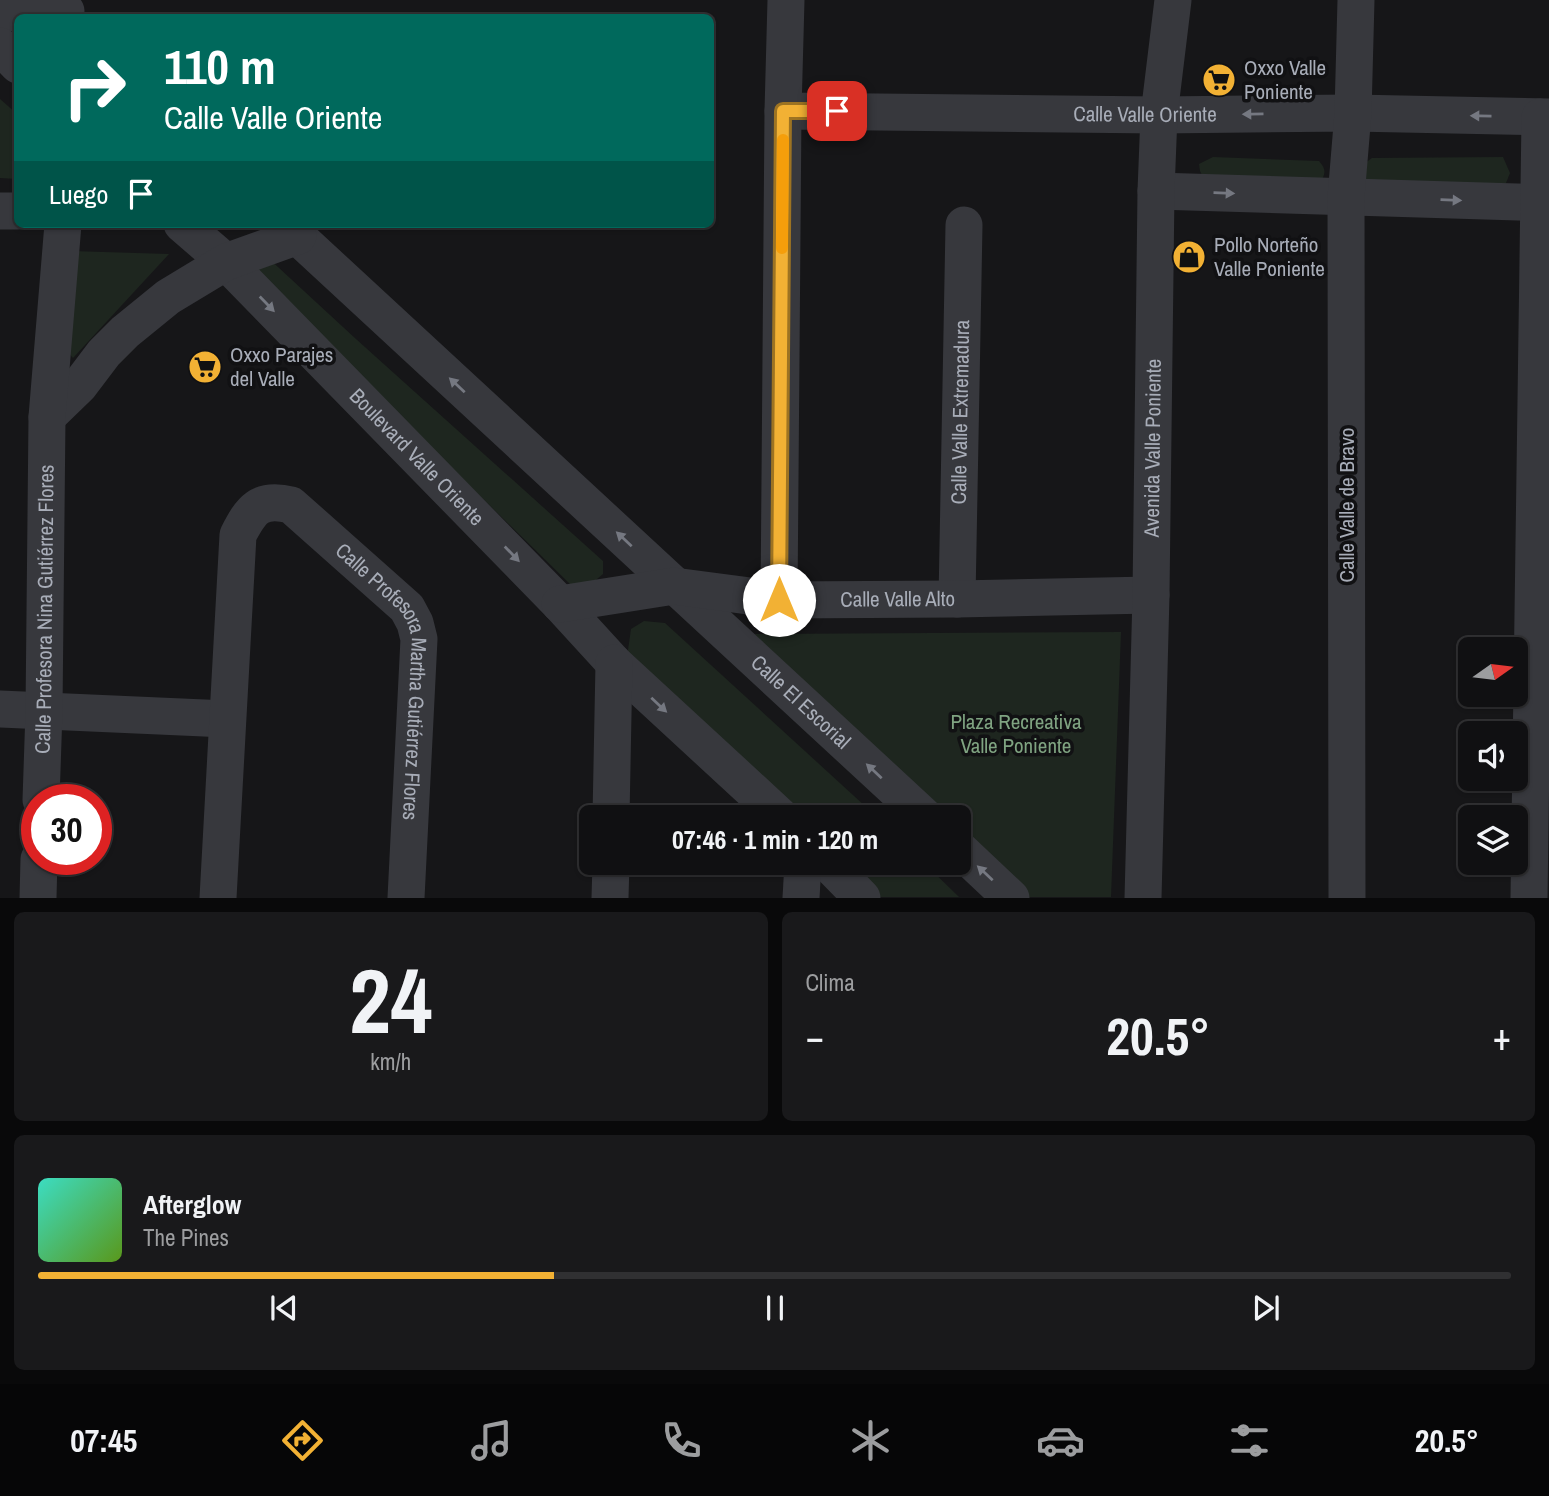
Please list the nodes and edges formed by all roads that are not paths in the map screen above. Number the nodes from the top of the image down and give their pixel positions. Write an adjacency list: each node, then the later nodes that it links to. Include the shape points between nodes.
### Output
1 (786, 0): 8 (street)
2 (1173, 0): 10 (street, Avenida Valle Poniente)
3 (1356, 0): 9 (street, Calle Valle de Bravo)
4 (64, 10): 5 (street)
5 (0, 13)
6 (0, 46): 7 (street)
7 (14, 61)
8 (783, 111): 10 (street, Calle Valle Oriente); 25 (street)
9 (1353, 113): 10 (street, Calle Valle Oriente, one-way to 10); 11 (street, Calle Valle Oriente, one-way to 9); 13 (street, Calle Valle de Bravo)
10 (1159, 115): 12 (street, Avenida Valle Poniente)
11 (1545, 117): 14 (street)
12 (1156, 191): 13 (street, one-way to 13); 23 (street, Avenida Valle Poniente)
13 (1346, 197): 14 (street, one-way to 14); 48 (street, Calle Valle de Bravo)
14 (1544, 203): 49 (street)
15 (964, 225): 24 (street, Calle Valle Extremadura)
16 (63, 228): 21 (street, Calle Profesora Nina Gutiérrez Flores)
17 (187, 228): 20 (street, Boulevard Valle Oriente)
18 (285, 228): 20 (street)
19 (288, 228): 22 (street, one-way to 19)
20 (226, 262): 21 (street, via 168,297 125,332); 26 (street, Boulevard Valle Oriente, one-way to 26)
21 (47, 418): 29 (street, Calle Profesora Nina Gutiérrez Flores)
22 (674, 586): 25 (street, Calle Valle Alto); 26 (street, Calle Valle Alto); 34 (street, Calle El Escorial, one-way to 22)
23 (1151, 594): 24 (street, Calle Valle Alto); 47 (street, Avenida Valle Poniente)
24 (957, 599): 25 (street, Calle Valle Alto)
25 (779, 600)
26 (560, 604): 27 (street)
27 (614, 663): 32 (street); 33 (street, one-way to 33)
28 (0, 709): 29 (street)
29 (44, 711): 30 (street); 31 (street, Calle Profesora Nina Gutiérrez Flores)
30 (228, 719): 41 (street, Calle Profesora Martha Gutiérrez Flores); 42 (street, Calle Profesora Martha Gutiérrez Flores, via 237,536 250,513 262,504 290,505 407,608 415,623 419,639)
31 (42, 784)
32 (611, 805)
33 (768, 805)
34 (912, 805)
35 (971, 860): 46 (street, one-way to 35)
36 (39, 875): 40 (street)
37 (611, 875): 43 (street)
38 (802, 875): 44 (street)
39 (840, 875): 45 (street)
40 (38, 898)
41 (218, 898)
42 (406, 898)
43 (610, 898)
44 (801, 898)
45 (862, 898)
46 (1011, 898)
47 (1143, 898)
48 (1347, 898)
49 (1529, 898)

